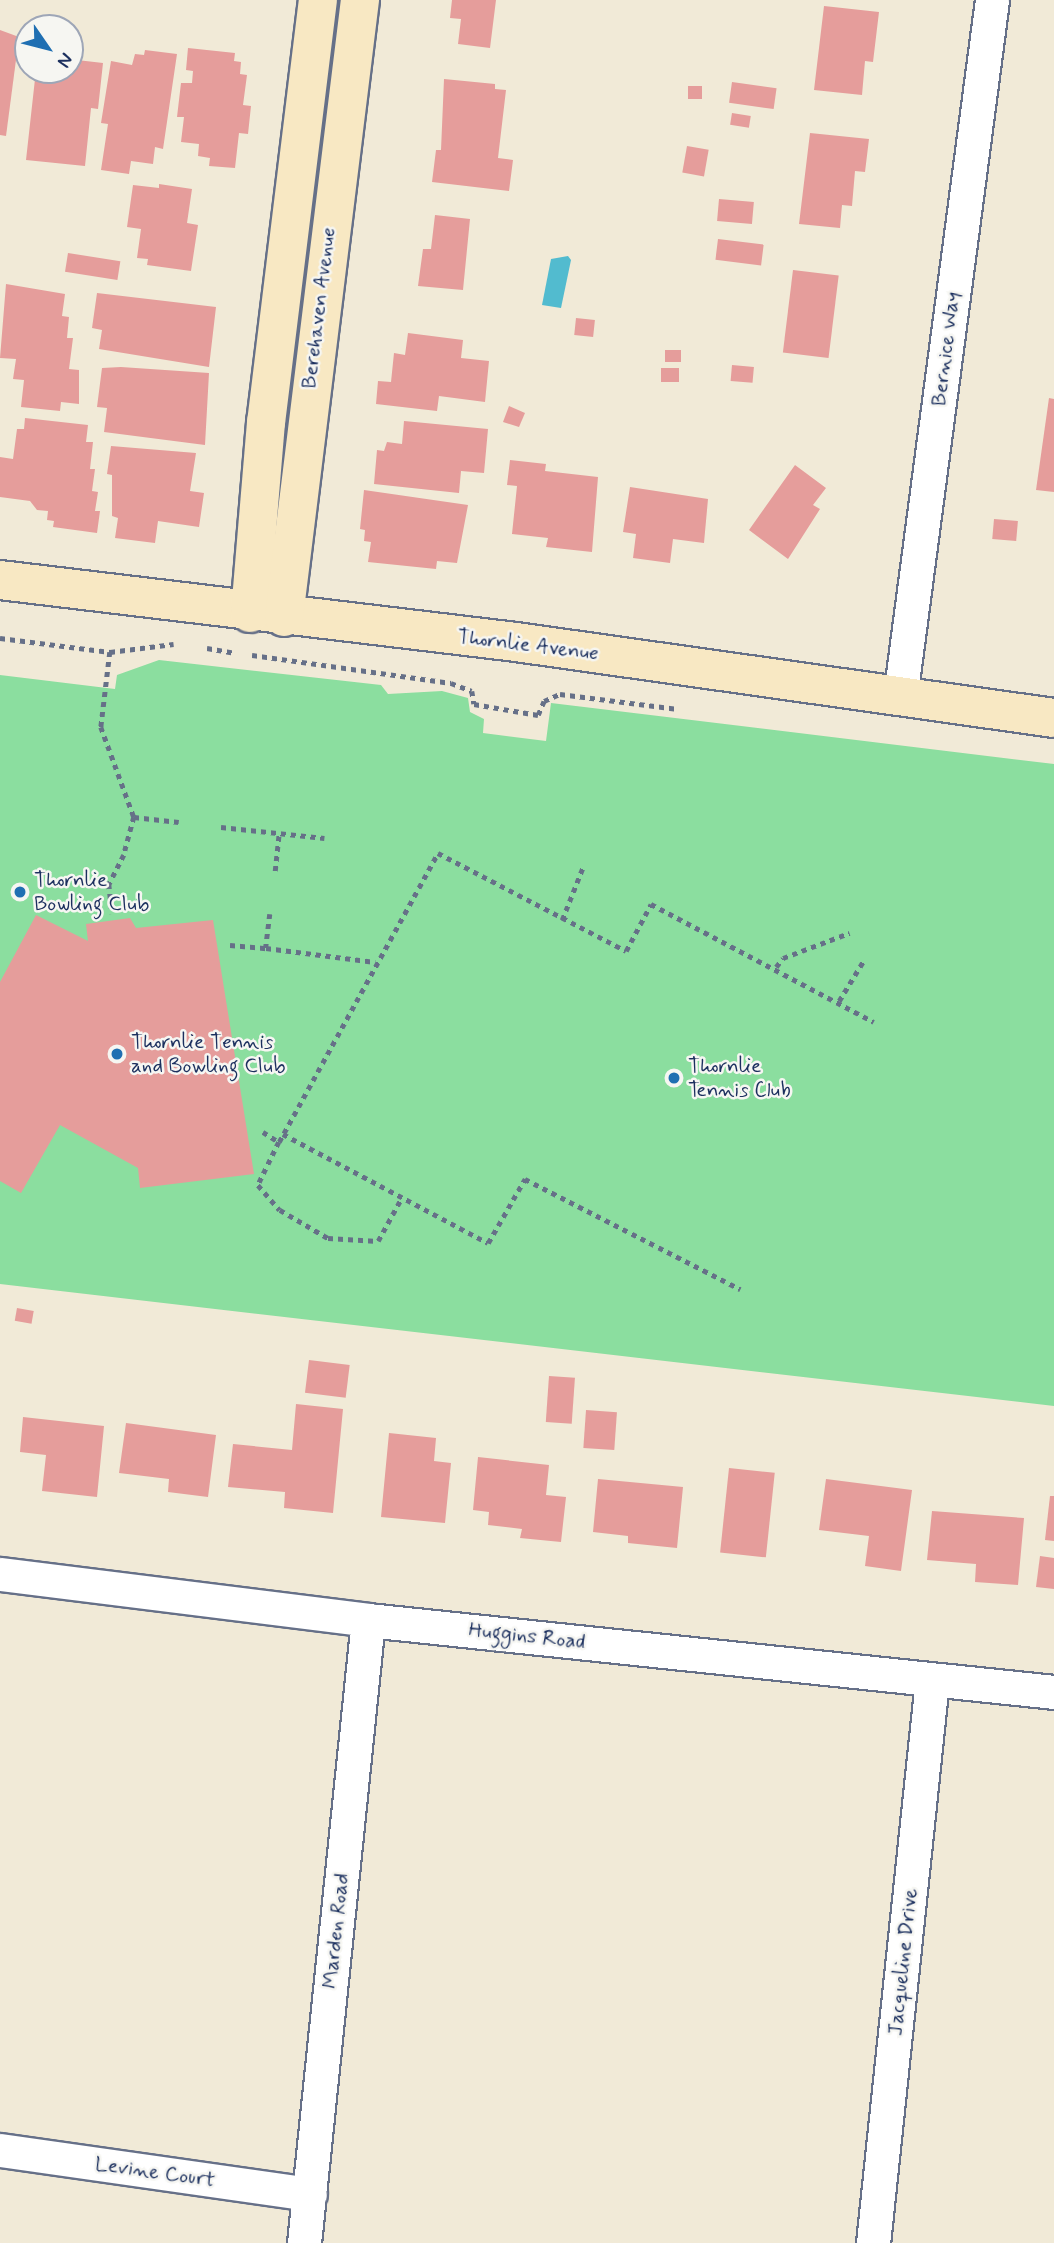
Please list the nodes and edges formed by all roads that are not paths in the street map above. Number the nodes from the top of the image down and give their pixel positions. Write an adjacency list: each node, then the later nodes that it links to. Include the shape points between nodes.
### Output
1 (992, 0): 6 (street, Bernice Way)
2 (311, 1): 3 (street); 5 (street, Berehaven Avenue, via 266,423)
3 (360, 4): 5 (street, Berehaven Avenue)
4 (0, 580): 5 (street, Thornlie Avenue)
5 (267, 615): 6 (street, Thornlie Avenue, via 516,642)
6 (900, 697): 7 (street, Thornlie Avenue)
7 (1054, 718)
8 (0, 1574): 9 (street, Huggins Road)
9 (368, 1620): 10 (street, Huggins Road); 13 (street, Marden Road)
10 (932, 1681): 11 (street, Huggins Road); 15 (street, Jacqueline Drive)
11 (1054, 1692)
12 (0, 2150): 13 (street, Levine Court)
13 (310, 2193): 14 (street, Marden Road)
14 (304, 2243)
15 (873, 2243)

